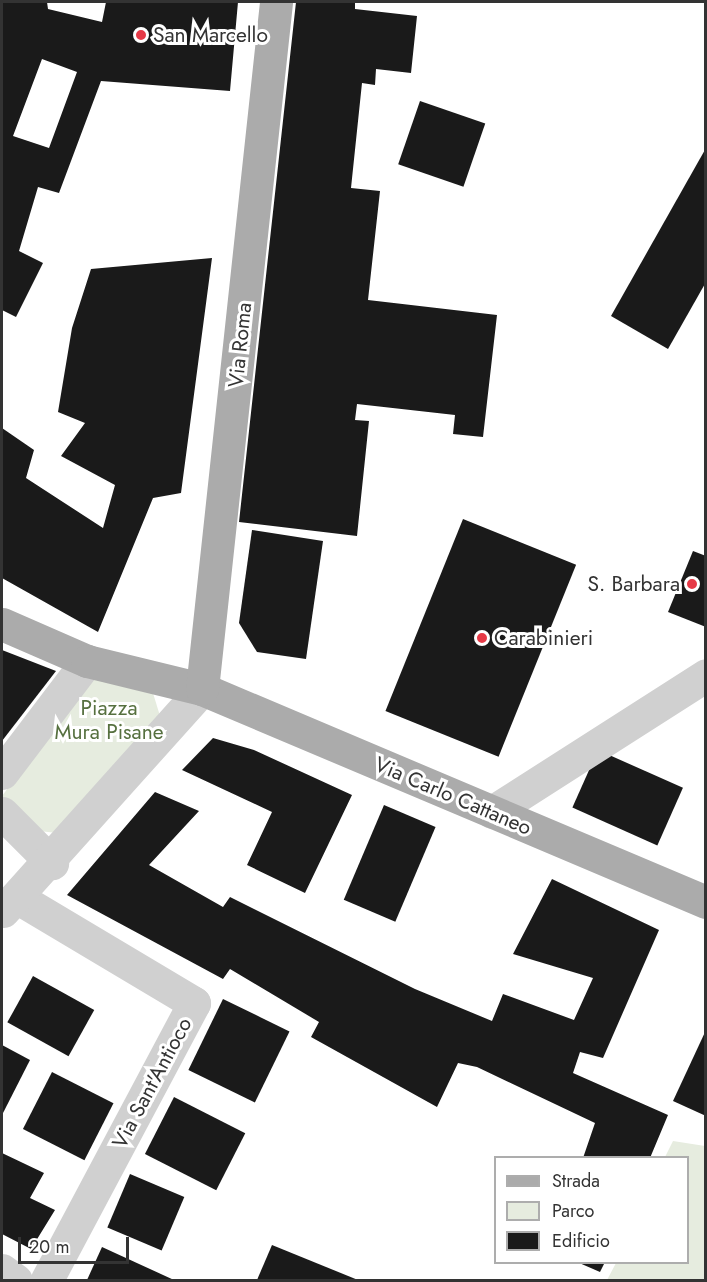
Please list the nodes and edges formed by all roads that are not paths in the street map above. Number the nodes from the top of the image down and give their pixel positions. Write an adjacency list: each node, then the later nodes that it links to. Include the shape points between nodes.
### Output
1 (276, 2): 5 (main road, Via Roma)
2 (2, 624): 3 (main road, Via Carlo Cattaneo)
3 (87, 661): 5 (main road, Via Carlo Cattaneo); 6 (street)
4 (705, 675): 7 (street)
5 (202, 689): 7 (main road, Via Carlo Cattaneo); 9 (street)
6 (2, 773)
7 (492, 812): 10 (main road, Via Carlo Cattaneo)
8 (2, 813): 9 (street)
9 (52, 862): 11 (street)
10 (705, 902)
11 (10, 905): 14 (street, Via Sant'Antioco, via 194,1003)
12 (2, 1270): 13 (street)
13 (16, 1281)
14 (47, 1281)

